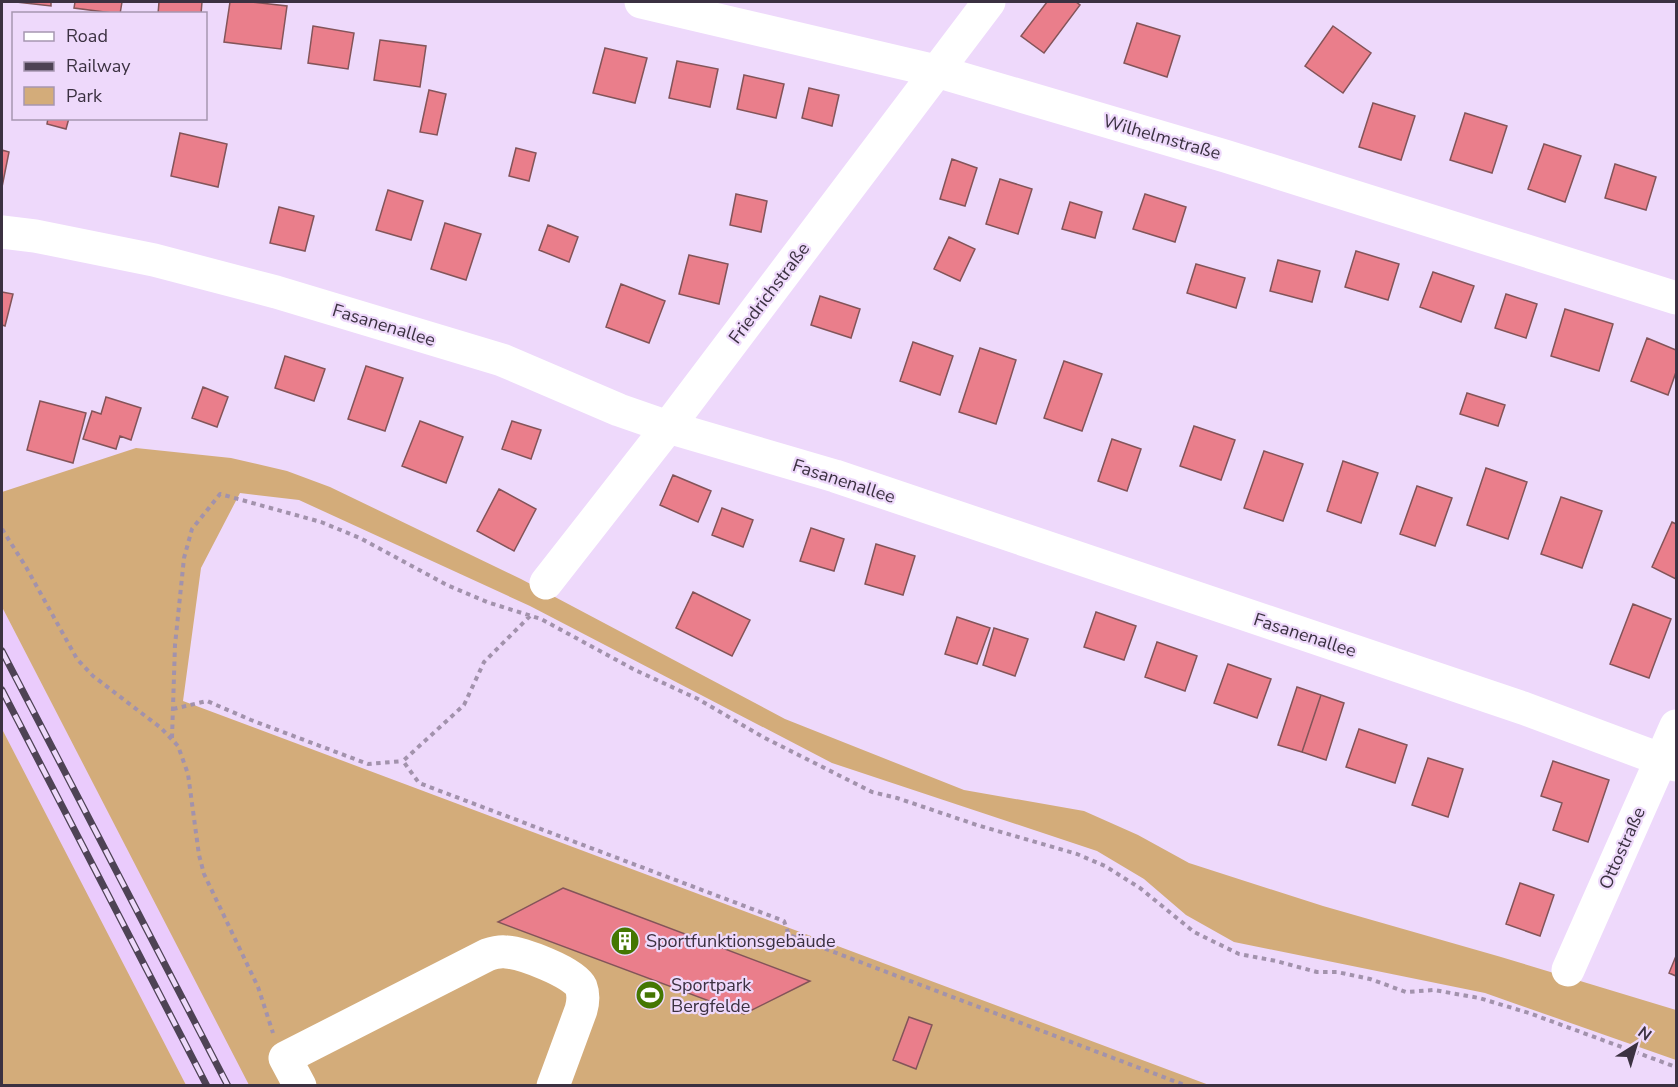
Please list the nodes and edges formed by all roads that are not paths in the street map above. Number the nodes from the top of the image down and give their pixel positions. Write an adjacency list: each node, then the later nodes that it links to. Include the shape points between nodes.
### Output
1 (641, 2): 3 (street, Wilhelmstraße)
2 (989, 2): 3 (street, Friedrichstraße)
3 (936, 71): 5 (street, Wilhelmstraße, via 1225,156); 6 (street, Friedrichstraße)
4 (2, 232): 6 (street, Fasanenallee, via 154,260 276,292 502,360)
5 (1677, 298)
6 (668, 427): 7 (street, Friedrichstraße); 9 (street, Fasanenallee, via 835,476 1523,708)
7 (546, 583)
8 (1677, 726): 9 (street, Ottostraße)
9 (1669, 763): 10 (street, Ottostraße)
10 (1568, 970)
11 (293, 1072): 12 (street, via 487,955 506,952 562,971 581,987 581,1010)
12 (553, 1086)

